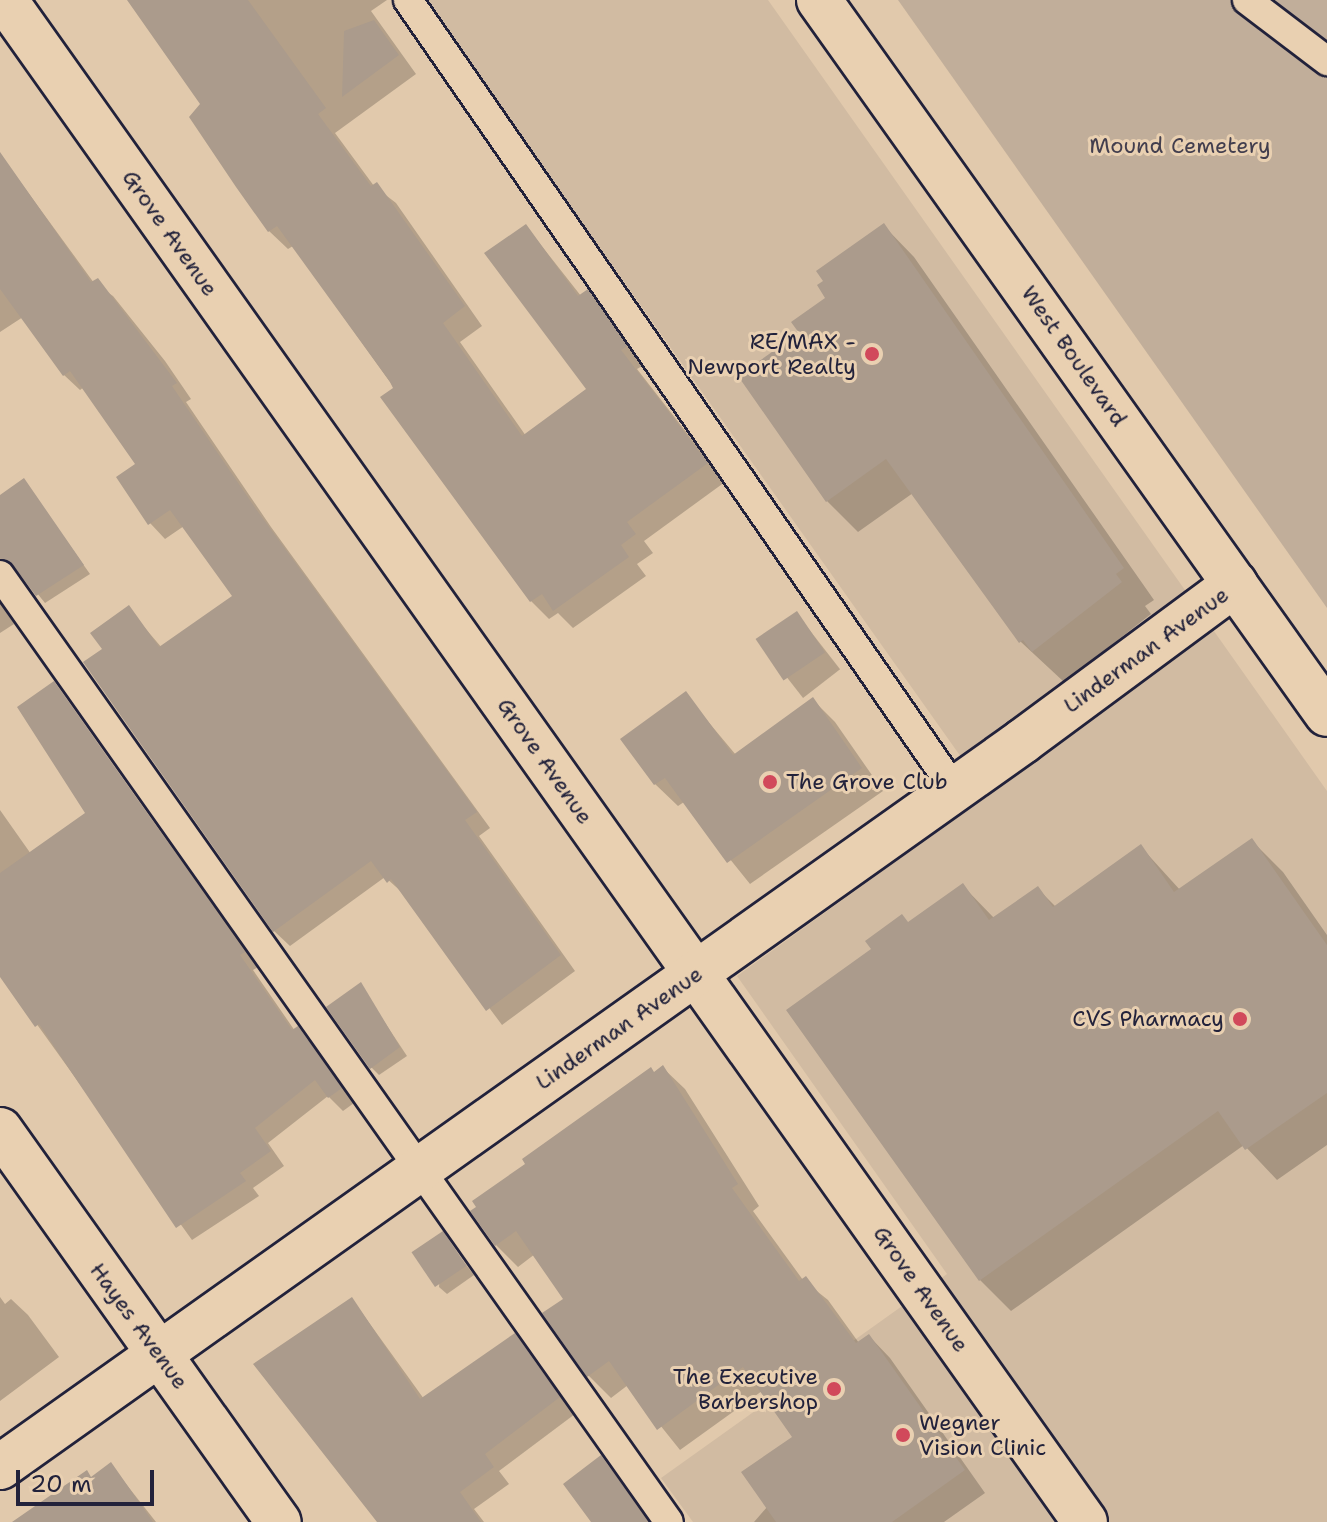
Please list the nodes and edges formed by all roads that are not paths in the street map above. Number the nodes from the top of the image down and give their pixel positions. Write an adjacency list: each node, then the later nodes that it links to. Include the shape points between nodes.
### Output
1 (5, 0): 10 (street, Grove Avenue)
2 (408, 0): 9 (lane)
3 (819, 0): 7 (street, West Boulevard)
4 (1247, 0): 5 (lane)
5 (1327, 61)
6 (0, 575): 12 (lane)
7 (1235, 584): 8 (street, West Boulevard); 9 (street, Linderman Avenue)
8 (1327, 714)
9 (955, 790): 10 (street, Linderman Avenue)
10 (697, 972): 12 (street, Linderman Avenue); 17 (street, Grove Avenue)
11 (0, 1130): 13 (street, Hayes Avenue)
12 (421, 1169): 13 (street, Linderman Avenue); 16 (lane)
13 (159, 1354): 14 (street, Linderman Avenue); 15 (street, Hayes Avenue)
14 (0, 1467)
15 (279, 1522)
16 (669, 1522)
17 (1085, 1522)

